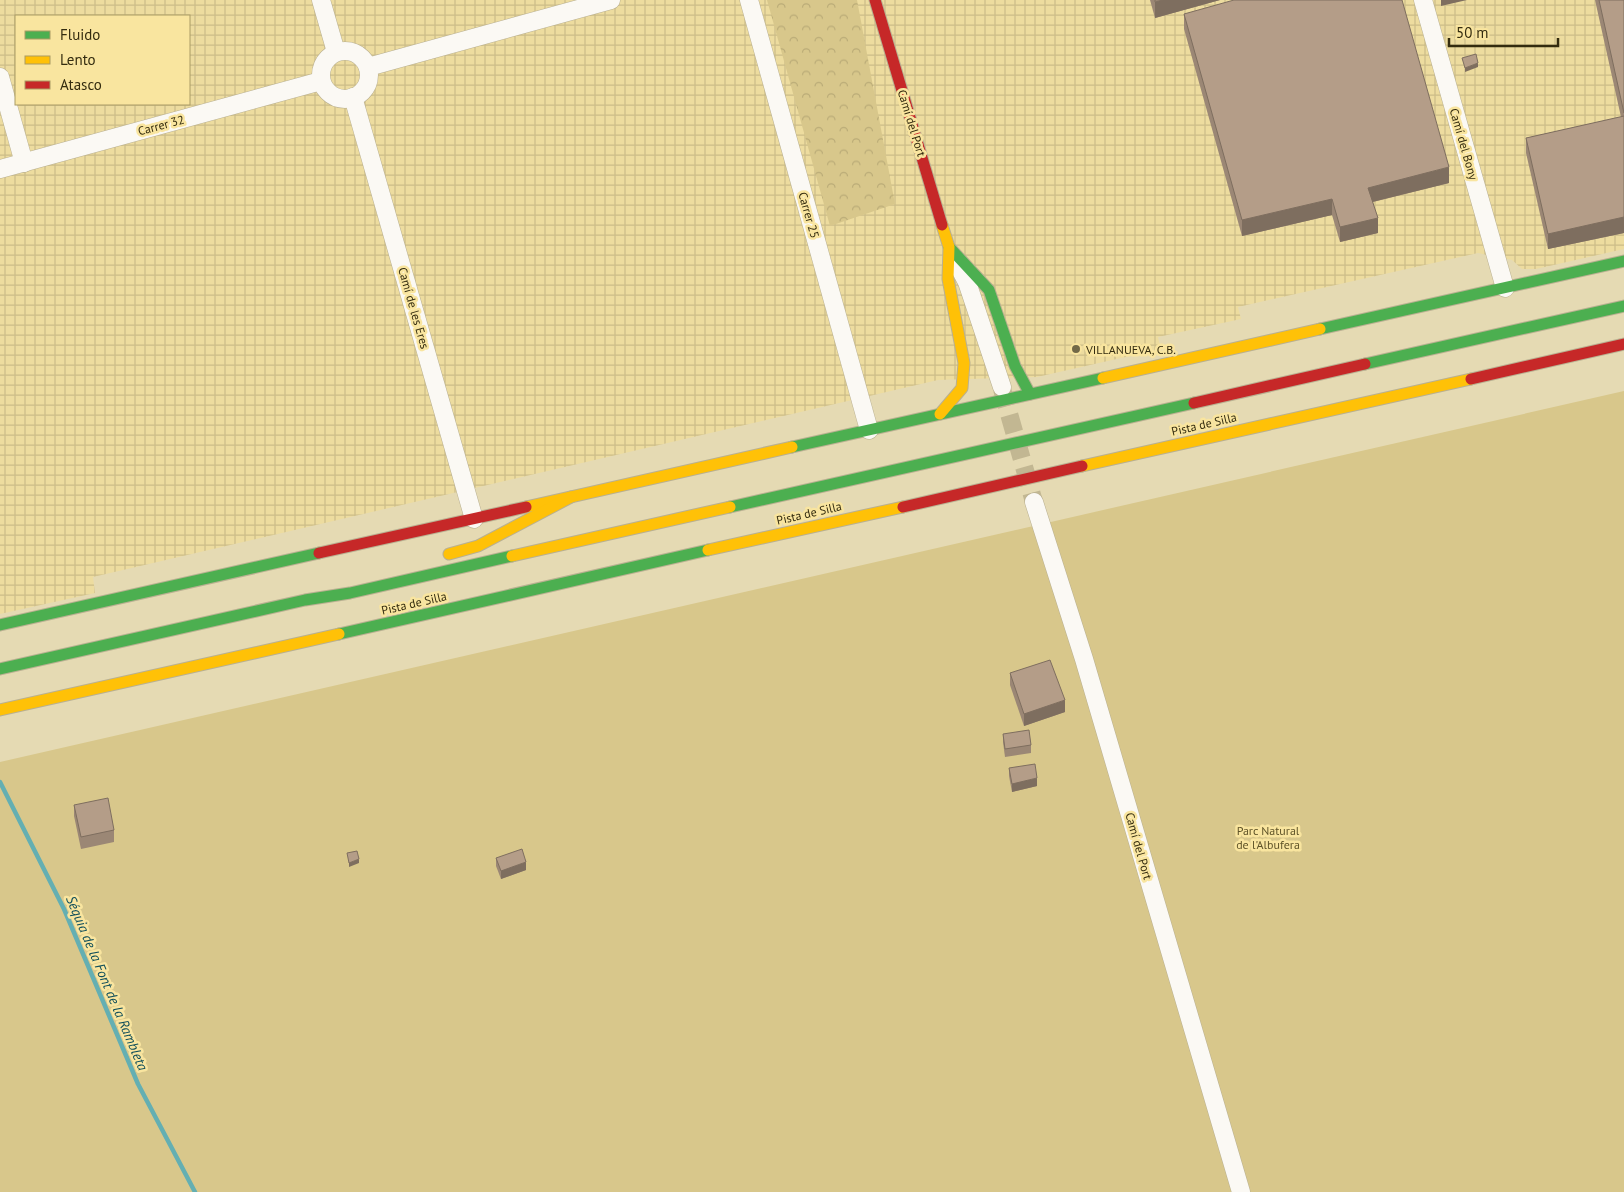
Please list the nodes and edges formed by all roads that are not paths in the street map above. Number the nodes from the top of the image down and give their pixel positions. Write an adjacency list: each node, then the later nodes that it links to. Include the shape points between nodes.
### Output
1 (321, 0): 6 (street)
2 (611, 0): 7 (street)
3 (749, 0): 21 (street, Carrer 25)
4 (875, 0): 13 (main road, Camí del Port)
5 (1423, 0): 15 (street, Camí del Bony)
6 (336, 52): 7 (street, via 358,54); 9 (street, via 324,62)
7 (368, 67): 10 (street, via 368,83)
8 (0, 77): 11 (street)
9 (322, 81): 10 (street, via 327,92 334,97); 11 (street, Carrer 32)
10 (353, 97): 24 (street, Camí de les Eres)
11 (24, 162): 12 (street, Carrer 32)
12 (0, 169)
13 (949, 247): 18 (street, Camí del Port, via 966,282); 19 (main road, Camí del Port, via 989,290 1015,366); 20 (main road, Camí del Port, via 948,279 964,363 962,388)
14 (1624, 261): 15 (main road)
15 (1505, 288): 19 (main road)
16 (1624, 306): 27 (main road, Pista de Silla, via 360,591)
17 (1624, 344): 30 (main road, Pista de Silla)
18 (1002, 387)
19 (1030, 394): 20 (main road)
20 (940, 414): 21 (main road)
21 (869, 430): 22 (main road)
22 (571, 497): 24 (main road); 25 (main road, via 478,546)
23 (1034, 502): 31 (street, Camí del Port, via 1084,658)
24 (474, 519): 28 (main road)
25 (441, 556)
26 (338, 583): 27 (main road)
27 (305, 600): 29 (main road, Pista de Silla)
28 (0, 625)
29 (0, 669)
30 (0, 710)
31 (1240, 1192)

